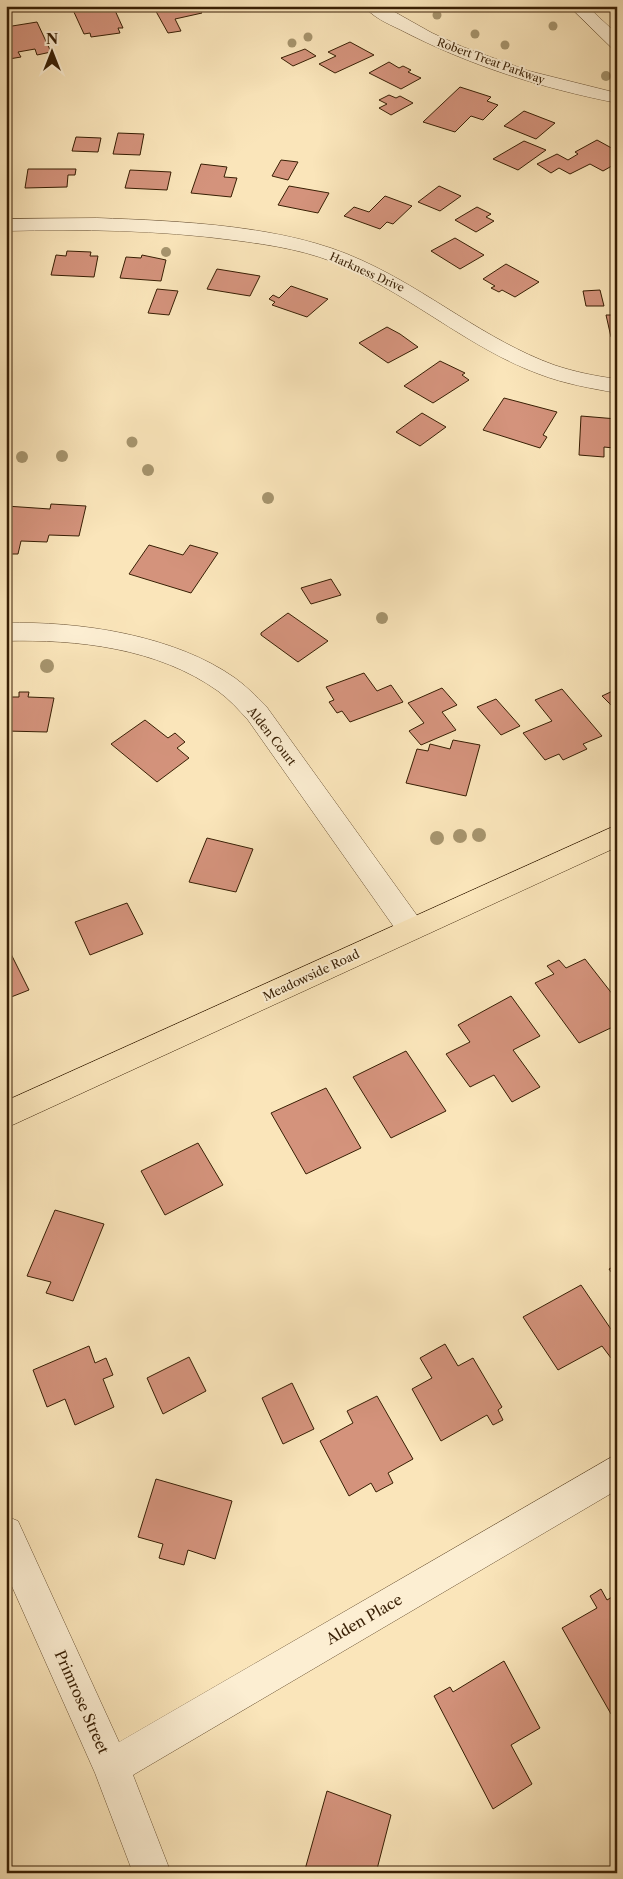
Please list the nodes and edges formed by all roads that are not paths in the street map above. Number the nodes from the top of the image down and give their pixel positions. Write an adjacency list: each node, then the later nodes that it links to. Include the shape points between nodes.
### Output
1 (372, 6): 4 (street, Robert Treat Parkway, via 428,37 488,61 554,84)
2 (588, 10): 3 (street)
3 (617, 44)
4 (617, 98)
5 (6, 225): 6 (street, Harkness Drive, via 60,223 182,228 314,249 390,279 532,365 565,377)
6 (617, 386)
7 (6, 632): 9 (street, Alden Court, via 82,635 130,644 183,662 225,683 258,713)
8 (617, 835): 9 (main road, Meadowside Road)
9 (411, 929): 10 (main road, Meadowside Road)
10 (6, 1115)
11 (617, 1471): 13 (street, Alden Place)
12 (6, 1533): 13 (street, Primrose Street)
13 (111, 1767): 14 (street, Primrose Street)
14 (152, 1873)

